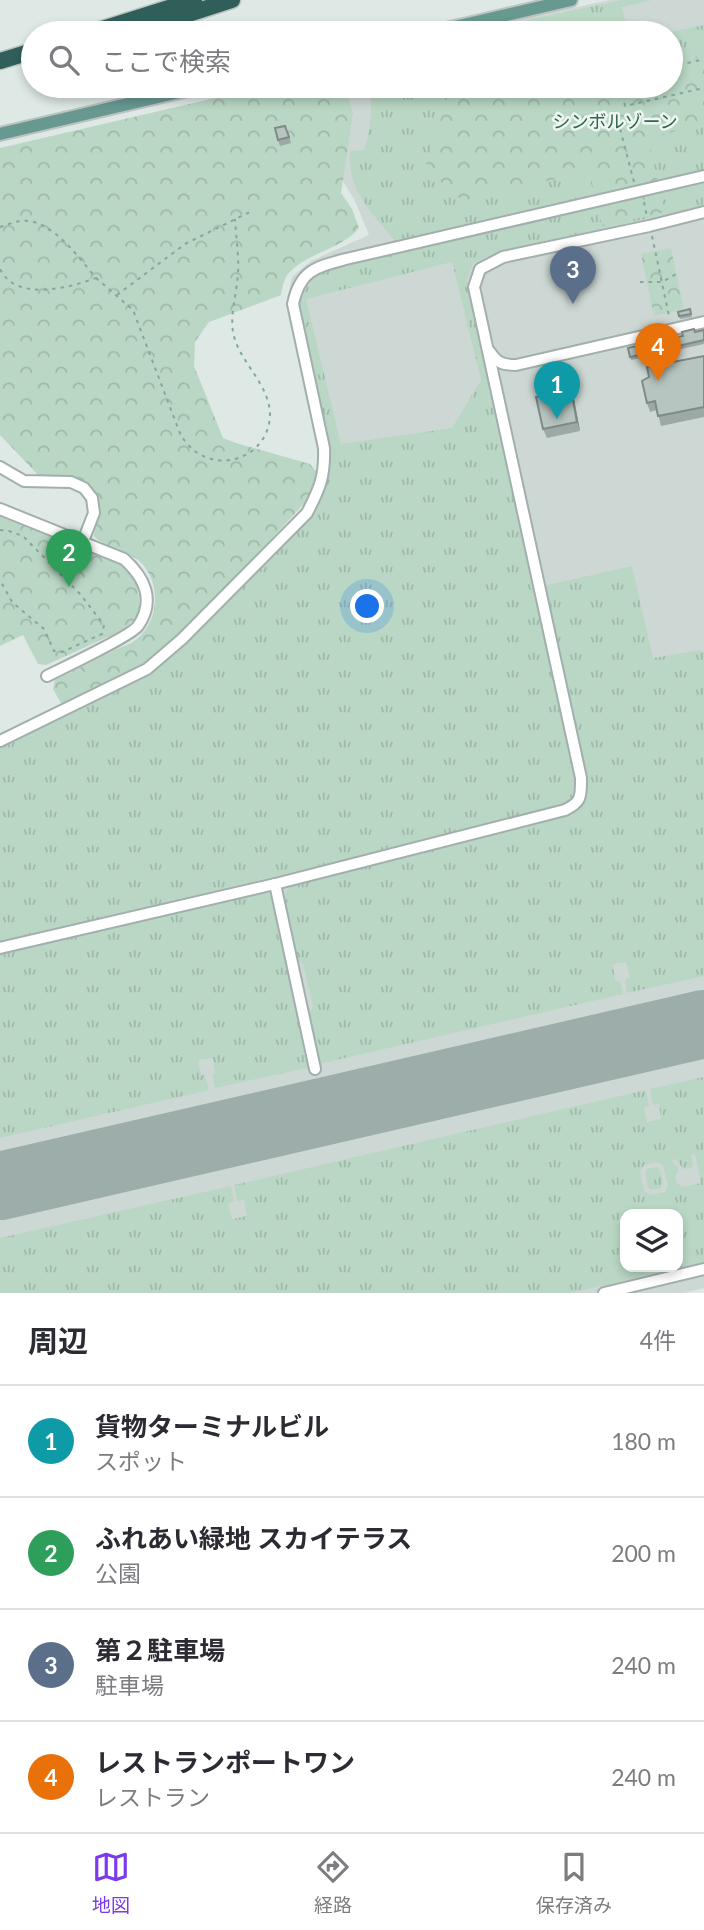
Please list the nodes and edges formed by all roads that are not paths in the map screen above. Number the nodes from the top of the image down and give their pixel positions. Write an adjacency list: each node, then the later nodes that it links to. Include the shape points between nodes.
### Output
1 (192, 0): 4 (highway)
2 (234, 0): 4 (highway)
3 (571, 0): 7 (main road)
4 (163, 16): 5 (highway); 6 (highway)
5 (142, 21)
6 (153, 21)
7 (481, 21)
8 (21, 55): 9 (highway)
9 (0, 61)
10 (21, 66): 11 (highway)
11 (0, 72)
12 (154, 98): 13 (main road)
13 (0, 134)
14 (704, 176): 22 (street, via 336,262 311,272 300,281 293,304 324,448 325,471 307,513 147,669)
15 (704, 212): 17 (street, via 503,257 480,269 474,287)
16 (704, 322): 17 (street, via 516,365 496,361)
17 (488, 350): 23 (street, via 581,778 581,796 565,810)
18 (0, 467): 20 (street, via 24,481 71,482 84,488 92,498 94,513)
19 (0, 509): 20 (street)
20 (83, 541): 21 (street, via 124,559 138,572 148,591 146,607 132,632)
21 (47, 676)
22 (0, 741)
23 (275, 884): 24 (street); 25 (street)
24 (0, 948)
25 (315, 1069)
26 (704, 1269): 27 (street)
27 (604, 1293)

